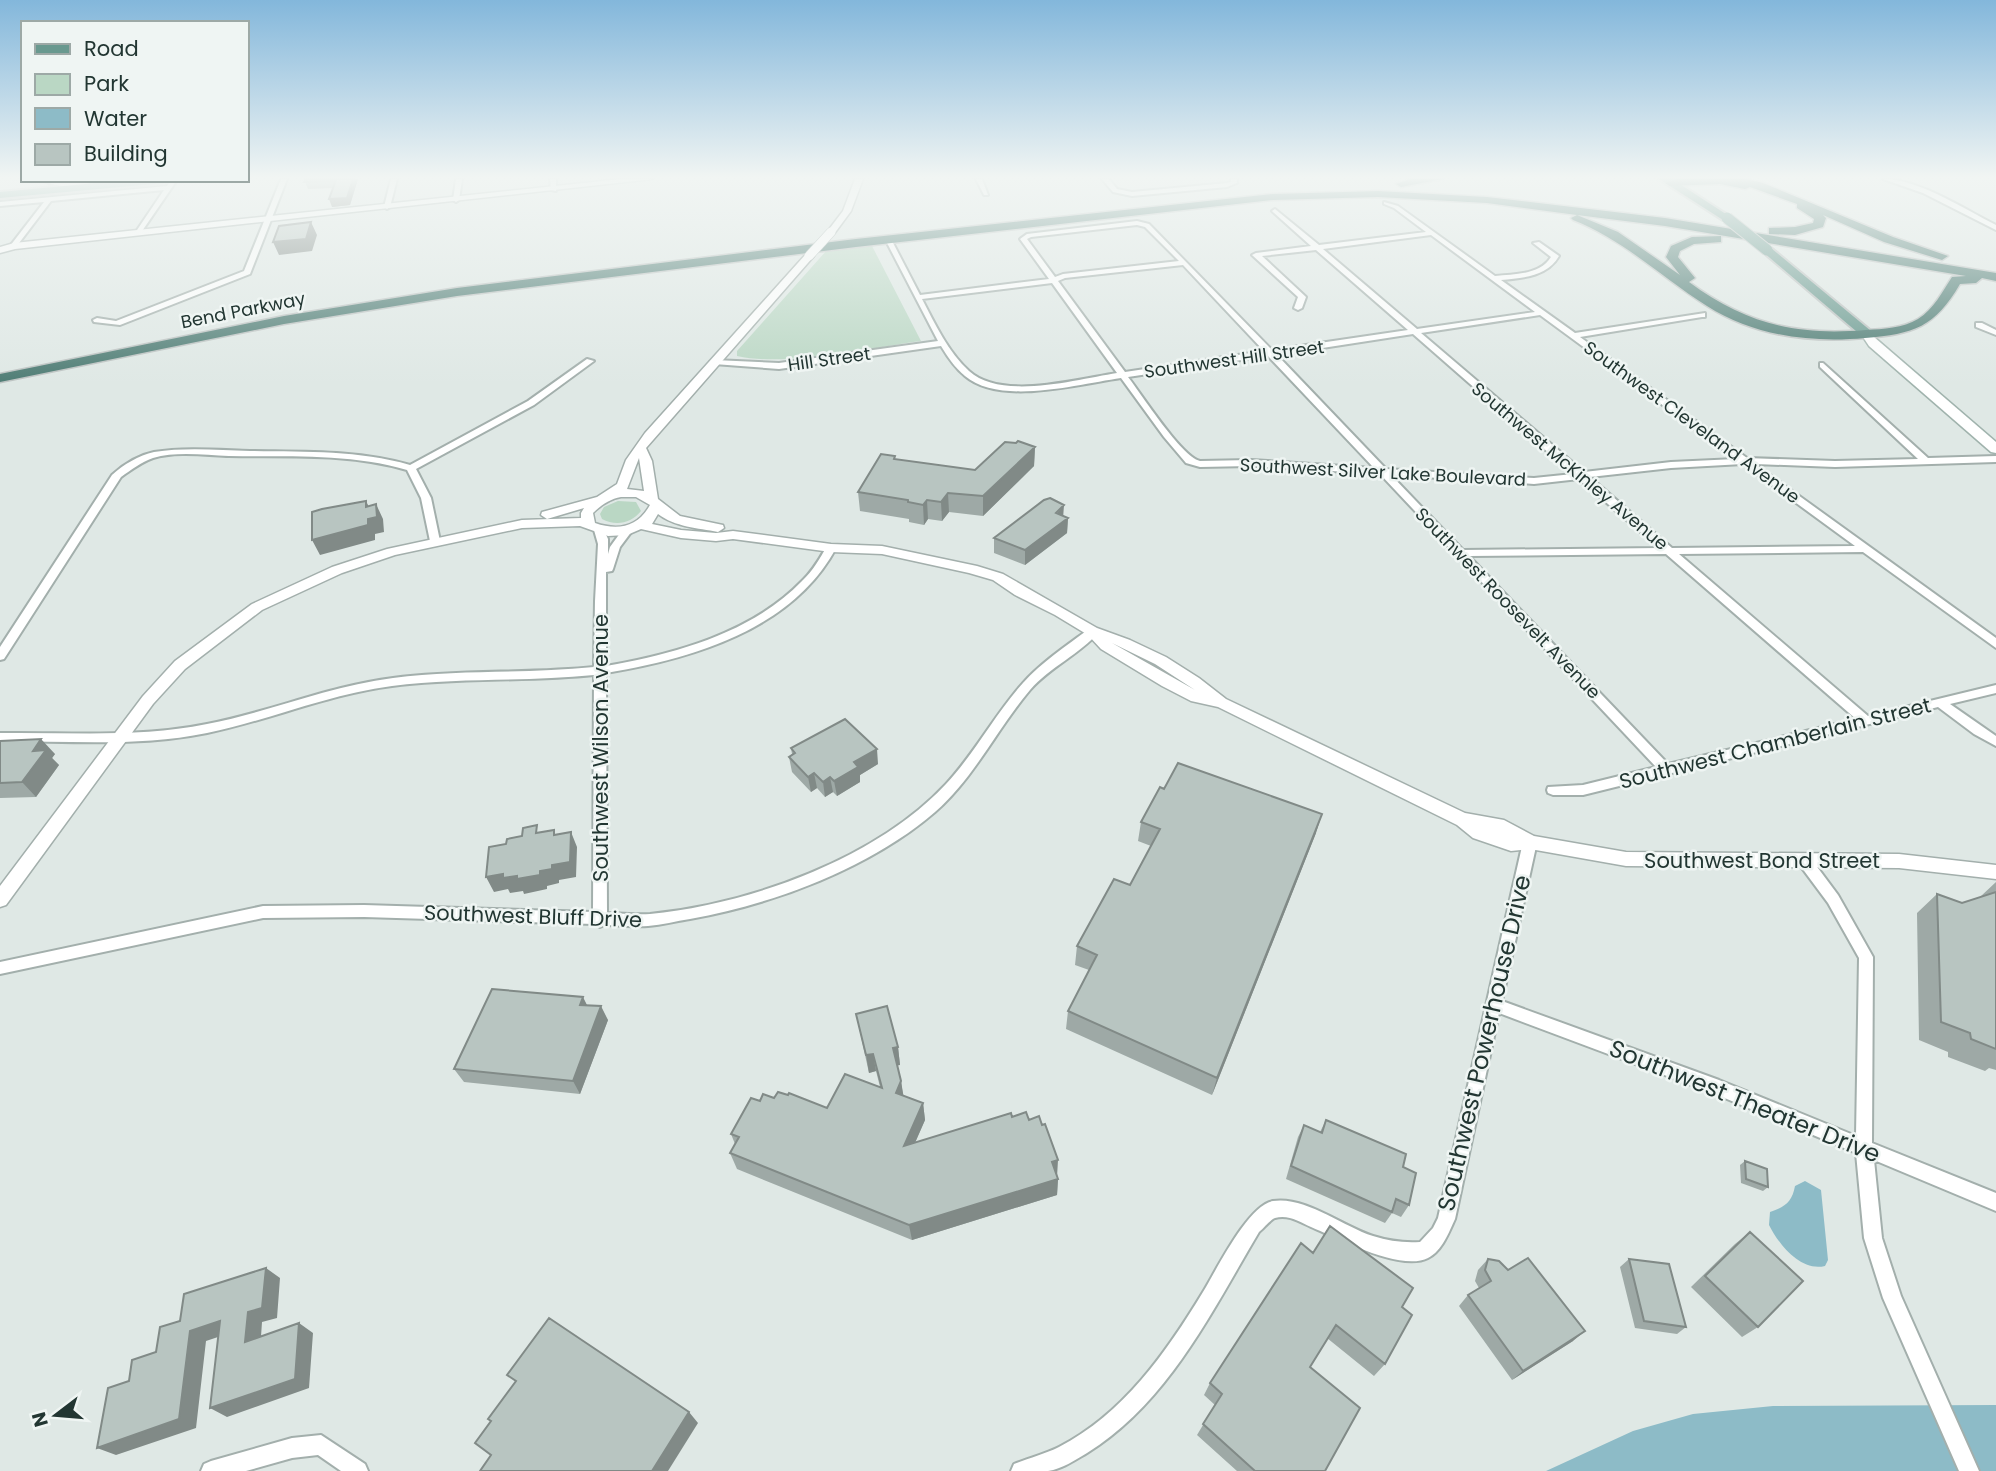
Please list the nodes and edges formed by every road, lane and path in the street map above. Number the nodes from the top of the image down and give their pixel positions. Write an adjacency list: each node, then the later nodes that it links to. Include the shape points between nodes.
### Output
1 (1315, 247): 31 (street, Southwest McKinley Avenue)
2 (256, 248): 29 (street, via 247,272 117,323)
3 (760, 248): 40 (highway, Bend Parkway, via 485,280 287,312)
4 (816, 248): 42 (highway, Bend Parkway, via 382,303)
5 (817, 248): 38 (street, bridge)
6 (893, 248): 25 (street, Southwest Hill Street)
7 (1029, 248): 24 (street, Southwest Roosevelt Avenue)
8 (1170, 248): 19 (street, Southwest Roosevelt Avenue)
9 (1310, 248): 26 (street, via 1256,255 1302,297)
10 (1453, 248): 21 (street, Southwest Cleveland Avenue)
11 (1543, 248): 21 (street, via 1555,256 1551,264)
12 (1636, 248): 33 (highway, via 1713,305 1760,326 1818,335)
13 (1677, 248): 33 (highway, via 1672,257 1682,271 1741,312 1800,327)
14 (1764, 248): 33 (main road, bridge)
15 (1783, 248): 22 (highway)
16 (1807, 248): 23 (highway, Bend Parkway)
17 (1865, 248): 20 (highway, Bend Parkway)
18 (1912, 248): 20 (highway)
19 (1185, 263): 24 (street, via 1063,276); 36 (street, Southwest Roosevelt Avenue)
20 (1996, 268)
21 (1495, 278): 27 (street, Southwest Cleveland Avenue)
22 (1970, 278): 23 (highway); 33 (highway, via 1956,280 1932,317 1890,332)
23 (1996, 279)
24 (1053, 281): 25 (street); 41 (street)
25 (919, 297): 35 (street, Southwest Hill Street)
26 (1298, 308)
27 (1541, 313): 31 (street, Southwest Hill Street); 34 (street, Southwest Cleveland Avenue)
28 (1702, 315): 34 (street)
29 (97, 320)
30 (1979, 325): 32 (street)
31 (1414, 333): 36 (street, Southwest Hill Street); 52 (street, Southwest McKinley Avenue)
32 (1996, 333)
33 (1867, 334): 43 (main road); 44 (main road)
34 (1573, 336): 49 (street, Southwest Cleveland Avenue)
35 (944, 343): 38 (street, Hill Street, via 779,366); 41 (street, Southwest Hill Street, via 966,373 998,386 1034,388)
36 (1271, 355): 41 (street, Southwest Hill Street); 51 (street, Southwest Roosevelt Avenue)
37 (590, 361): 50 (street, via 531,403)
38 (714, 362): 45 (street, via 649,435)
39 (1823, 365): 47 (street)
40 (0, 370)
41 (1123, 375): 48 (street)
42 (0, 378)
43 (1996, 436)
44 (1996, 449)
45 (642, 450): 53 (street, via 632,460 622,486); 54 (street)
46 (1996, 459): 47 (street, Southwest Silver Lake Boulevard)
47 (1925, 460): 49 (street, Southwest Silver Lake Boulevard)
48 (1189, 461): 51 (street, Southwest Silver Lake Boulevard)
49 (1748, 461): 52 (street, Southwest Silver Lake Boulevard); 62 (street, Southwest Cleveland Avenue)
50 (411, 468): 60 (street, via 426,498); 68 (street, via 345,456 182,452 153,455 133,464 117,475)
51 (1383, 472): 52 (street, Southwest Silver Lake Boulevard, via 1534,481); 64 (street, Southwest Roosevelt Avenue)
52 (1579, 475): 63 (street, Southwest McKinley Avenue)
53 (604, 498): 54 (street, Southwest Bond Street, via 630,493); 55 (street); 57 (street, via 586,513)
54 (653, 504): 56 (street, via 649,520); 59 (street, Southwest Bond Street, via 672,517)
55 (522, 524): 57 (street, via 564,522); 60 (street)
56 (641, 525): 58 (street); 59 (street, Southwest Bond Street, via 692,535)
57 (594, 528): 58 (street); 65 (street, Southwest Wilson Avenue, via 606,549)
58 (627, 530): 65 (street, Southwest Wilson Avenue)
59 (733, 535): 61 (street, Southwest Bond Street)
60 (435, 541): 73 (street, via 337,570 257,607 180,665)
61 (831, 548): 66 (street, Southwest Bond Street, via 1020,592); 69 (street, via 822,567 802,589 742,629 668,658)
62 (1867, 550): 63 (street); 67 (street, Southwest Cleveland Avenue)
63 (1670, 551): 64 (street); 72 (street, Southwest McKinley Avenue)
64 (1460, 553): 76 (street, Southwest Roosevelt Avenue)
65 (603, 575): 69 (street, Southwest Wilson Avenue)
66 (1093, 632): 78 (street, Southwest Bond Street, via 1106,646 1196,697 1222,703 1463,820 1479,832 1511,844); 82 (street, Southwest Bluff Drive, via 1026,687 931,808 875,848 795,885 717,908 648,920)
67 (1996, 645)
68 (0, 656)
69 (600, 671): 73 (street, via 388,682 205,729); 82 (street, Southwest Wilson Avenue)
70 (1996, 689): 71 (street, Southwest Chamberlain Street)
71 (1940, 702): 72 (street, Southwest Chamberlain Street); 75 (street)
72 (1867, 721): 76 (street, Southwest Chamberlain Street)
73 (119, 736): 74 (street); 81 (street)
74 (0, 737)
75 (1996, 742)
76 (1665, 769): 77 (street, Southwest Chamberlain Street, via 1583,790)
77 (1553, 790)
78 (1530, 842): 79 (street, Southwest Bond Street, via 1626,859); 84 (street, Southwest Powerhouse Drive)
79 (1804, 860): 80 (street, Southwest Bond Street, via 1942,864); 85 (street, via 1866,957)
80 (1996, 873)
81 (0, 900)
82 (600, 920): 83 (street, Southwest Bluff Drive, via 277,911)
83 (0, 968)
84 (1493, 1004): 85 (street, Southwest Theater Drive); 89 (street, Southwest Powerhouse Drive, via 1446,1219 1424,1251 1401,1252 1370,1244 1291,1209 1271,1210 1253,1226 1160,1374 1134,1405 1096,1438)
85 (1864, 1148): 86 (street, Southwest Theater Drive); 90 (street, via 1873,1238 1899,1314)
86 (1996, 1202)
87 (211, 1471): 88 (street, via 292,1448 321,1445)
88 (358, 1471)
89 (1021, 1471)
90 (1969, 1471)

